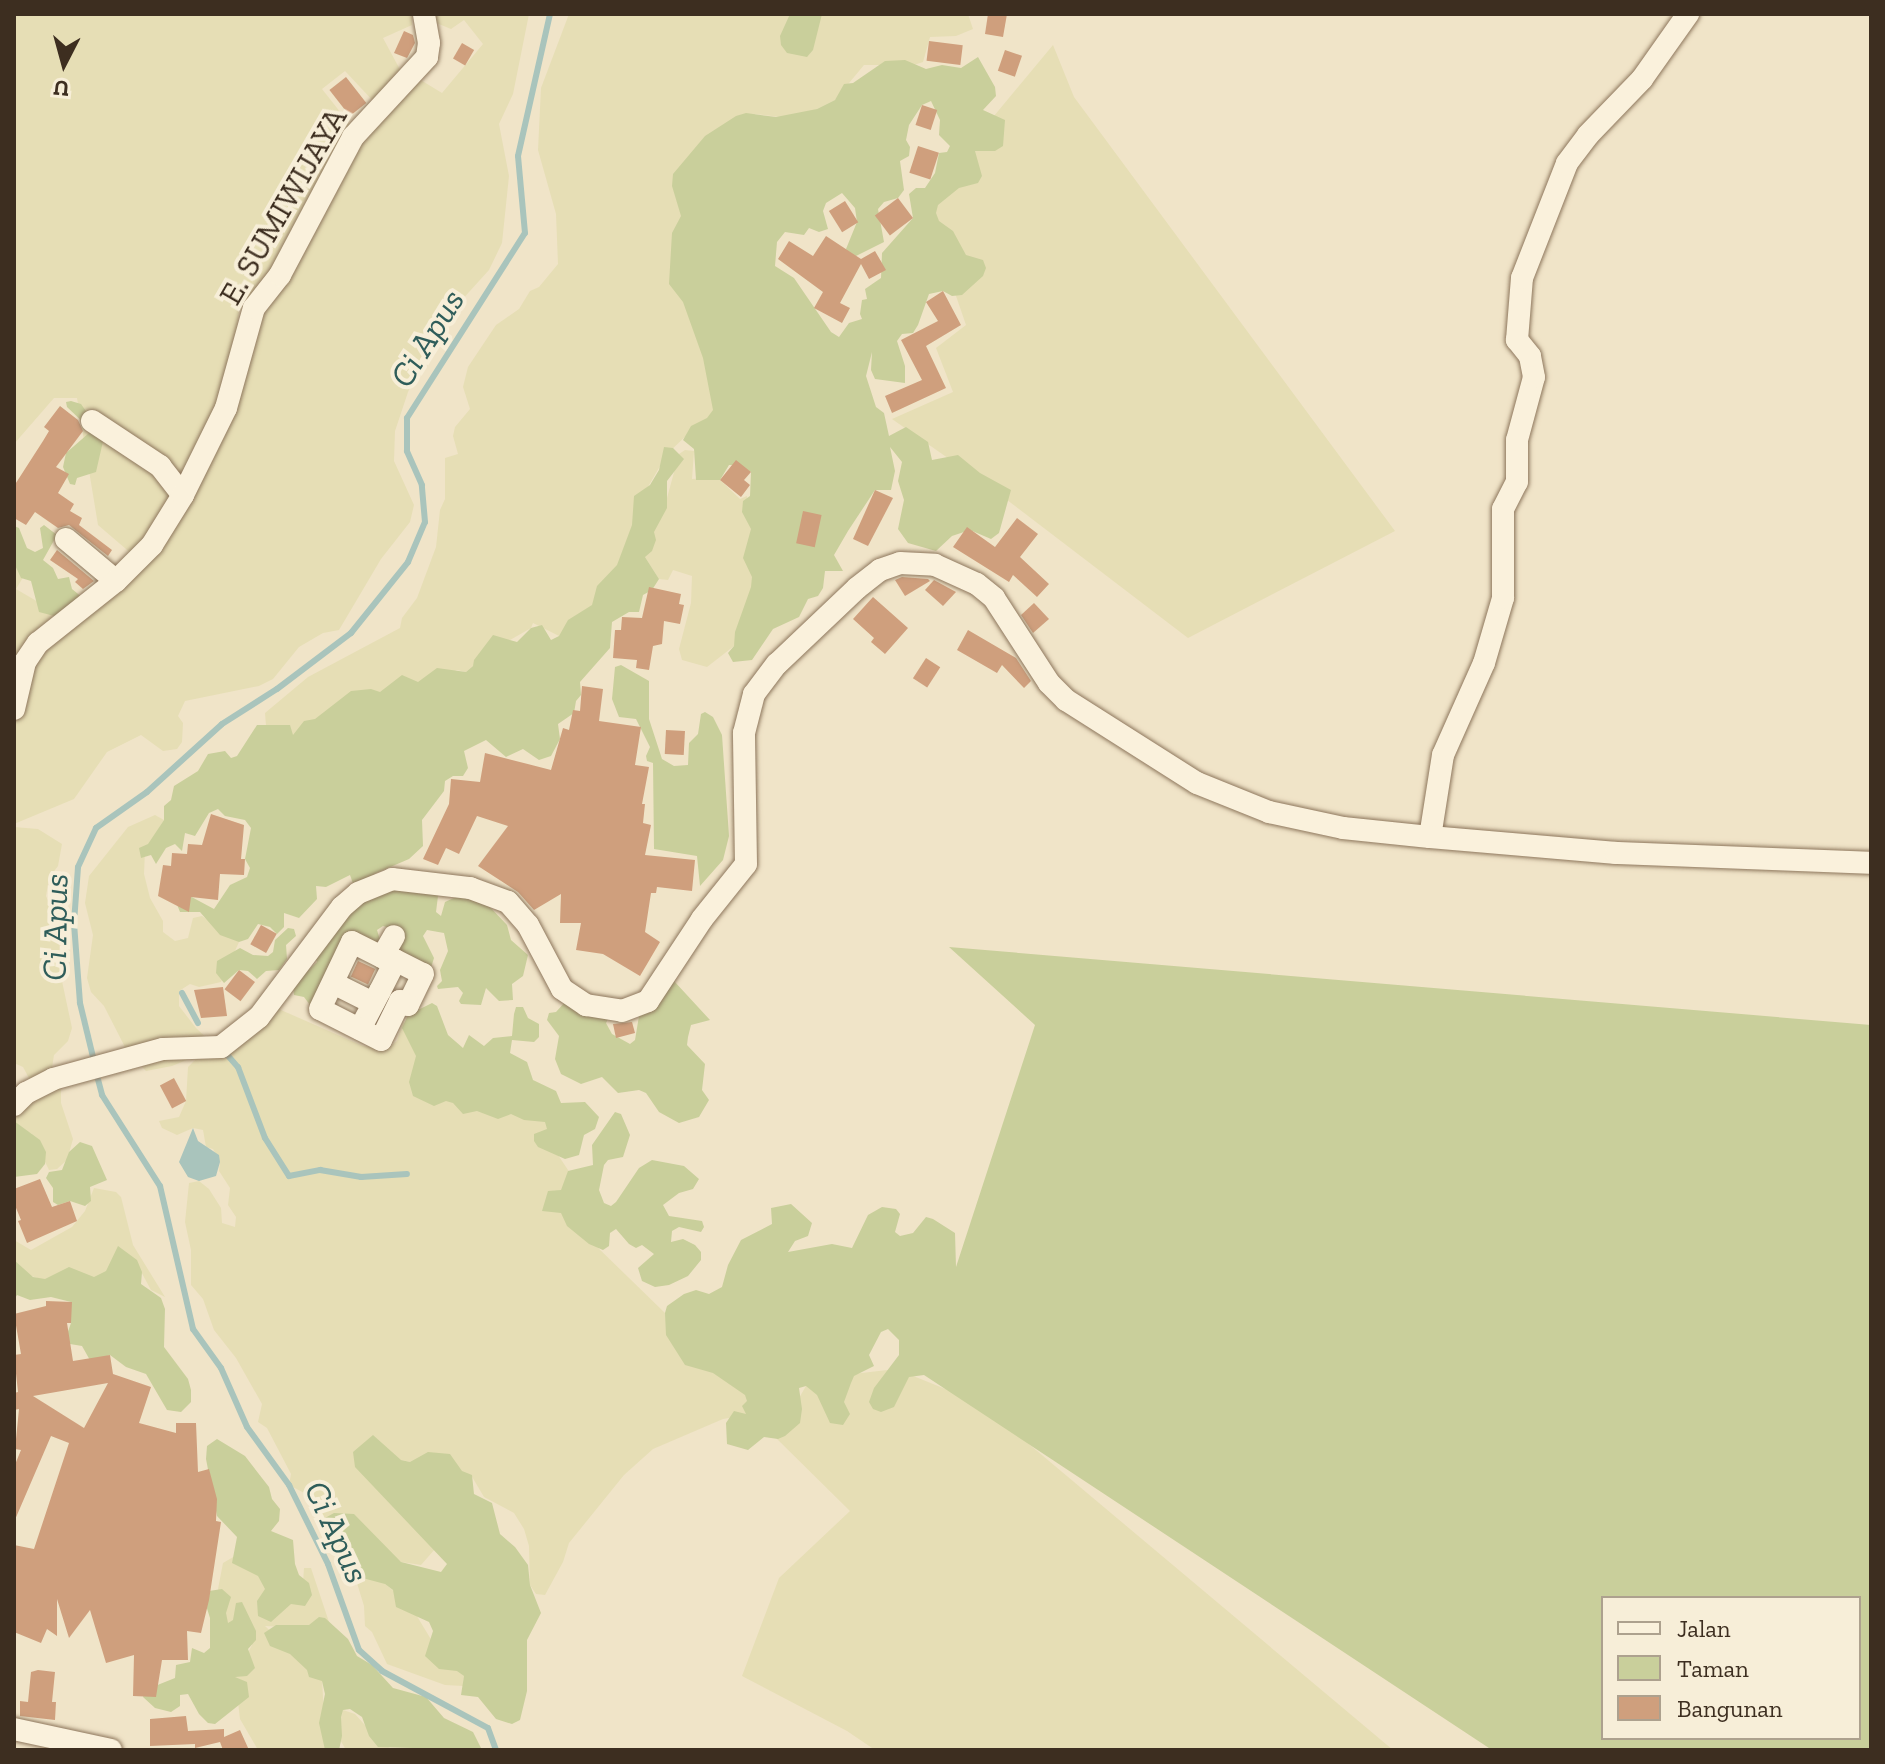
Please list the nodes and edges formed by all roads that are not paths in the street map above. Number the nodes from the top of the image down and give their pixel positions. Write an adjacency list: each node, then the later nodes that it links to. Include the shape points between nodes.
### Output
1 (424, 14): 4 (street, E. SUMIWIJAYA, via 427,57 353,137 280,275 254,308 226,408)
2 (1688, 14): 8 (street, via 1642,79 1567,163 1522,278 1517,340 1530,356 1534,377 1517,440 1517,482 1503,509 1503,598 1484,663 1443,755)
3 (92, 421): 4 (street, via 160,466)
4 (183, 495): 6 (street, E. SUMIWIJAYA, via 152,545)
5 (66, 539): 6 (street)
6 (116, 581): 7 (street, E. SUMIWIJAYA, via 38,643 25,662)
7 (14, 709)
8 (1430, 837): 9 (street, via 1616,853); 16 (street, via 1303,821 1197,783 1066,700 1049,683 994,598 977,584 935,565 900,563 880,570 857,588 777,664 754,694 744,733 746,864 648,1001 622,1011 586,1005 562,989 528,925 508,902 470,888 392,879 358,893 342,907 283,989 221,1047 163,1049 53,1079)
9 (1871, 863)
10 (394, 936): 11 (street)
11 (388, 960): 12 (street, via 352,942); 13 (street); 14 (street, via 423,974 408,1005)
12 (333, 983): 13 (street); 15 (street, via 320,1009)
13 (376, 997): 14 (street); 15 (street)
14 (400, 1001): 15 (street, via 381,1040)
15 (360, 1029)
16 (14, 1105)
17 (14, 1729): 18 (street)
18 (111, 1750)

